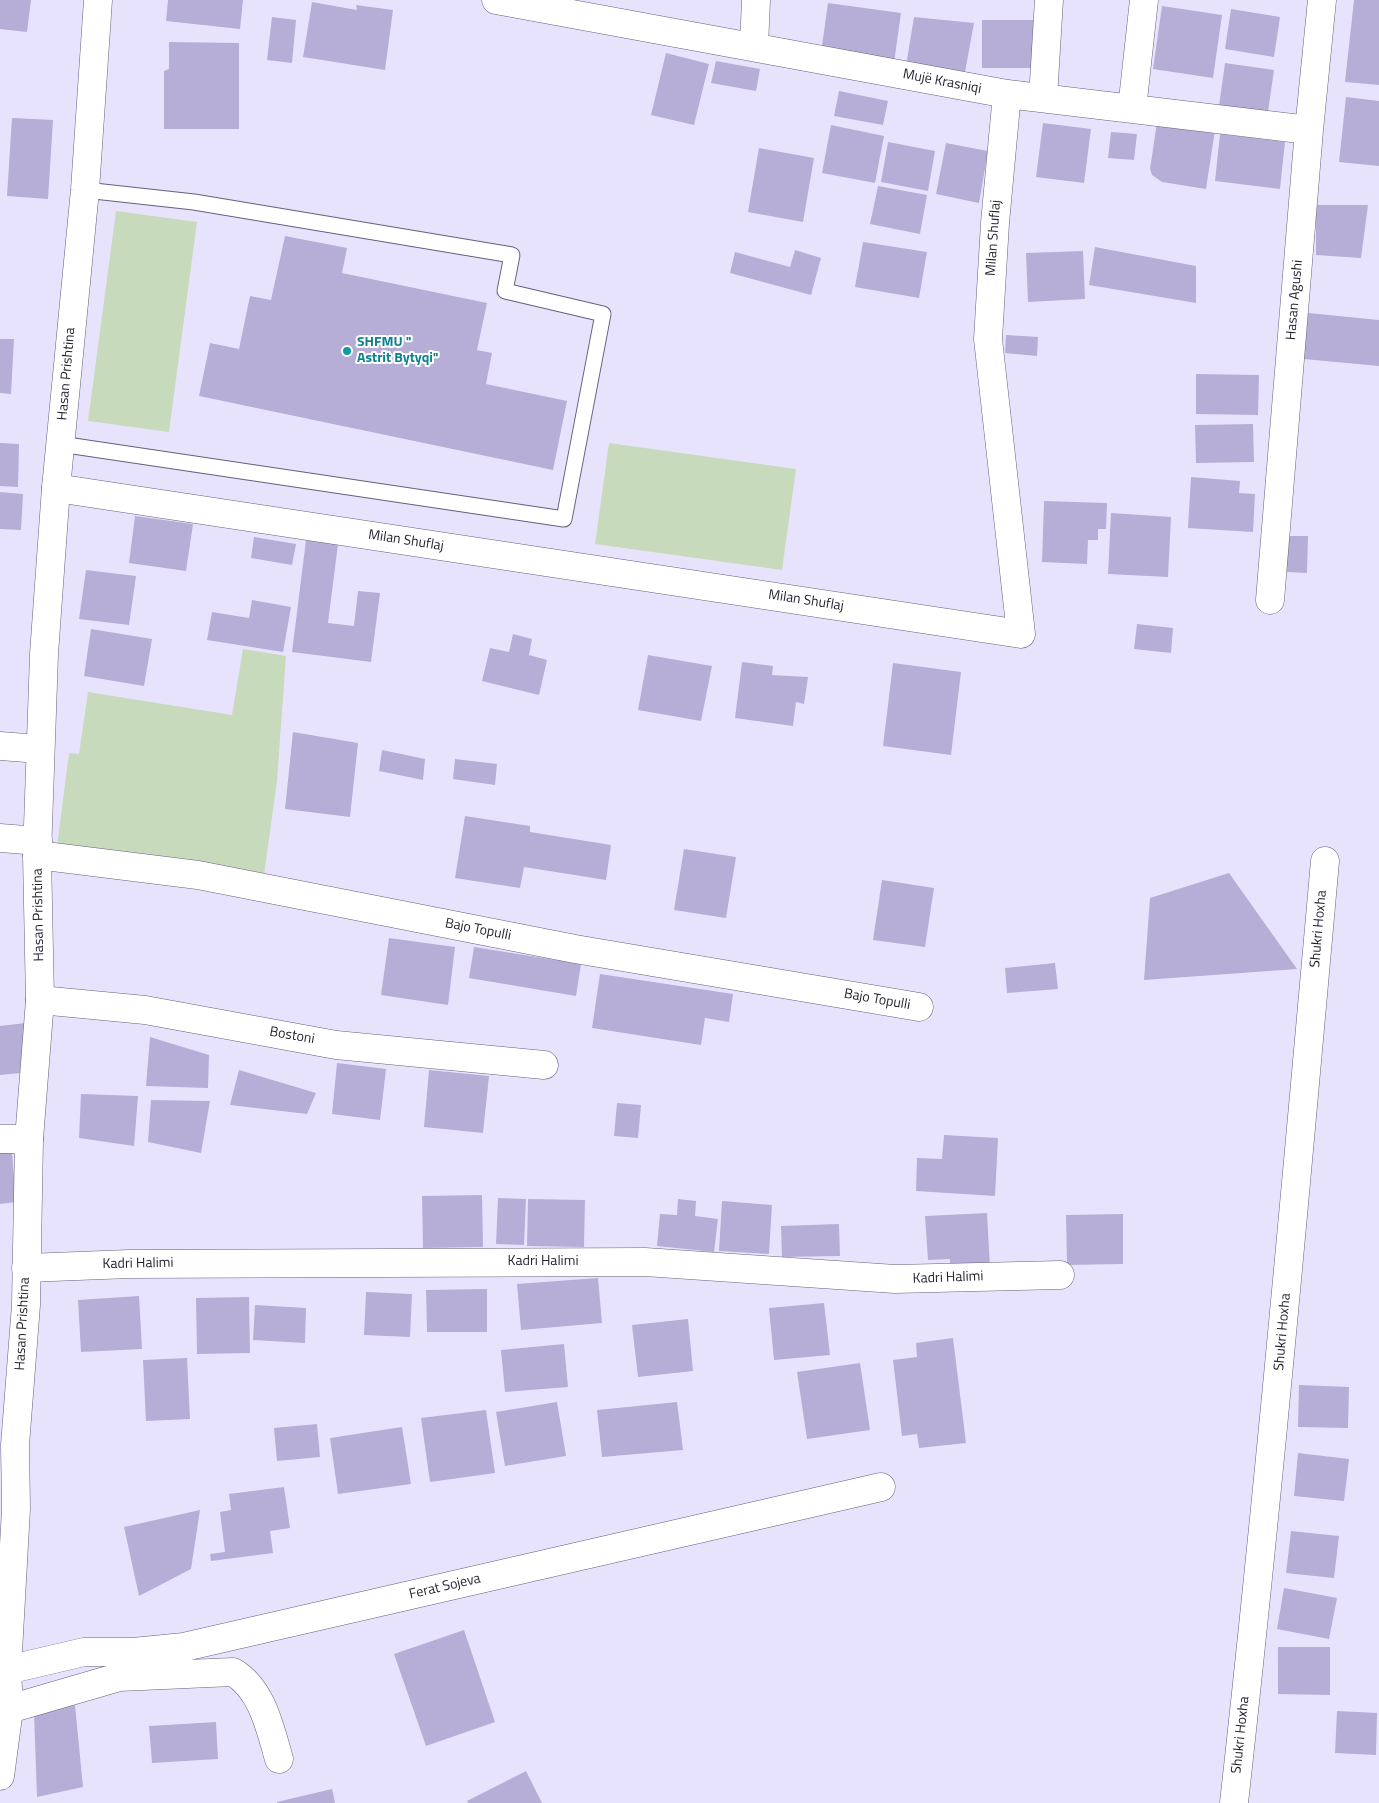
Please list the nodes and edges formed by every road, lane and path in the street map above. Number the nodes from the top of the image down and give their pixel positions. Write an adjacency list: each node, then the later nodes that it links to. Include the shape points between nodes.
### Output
1 (98, 0): 12 (street, Hasan Prishtina)
2 (496, 0): 7 (street, Mujë Krasniqi)
3 (756, 0): 7 (street)
4 (1048, 0): 9 (street)
5 (1144, 0): 10 (street)
6 (1322, 0): 11 (street, Hasan Agushi)
7 (754, 47): 8 (street, Mujë Krasniqi)
8 (1007, 94): 9 (street, Mujë Krasniqi); 14 (street, Milan Shuflaj, via 988,339 1021,634)
9 (1043, 98): 10 (street, Mujë Krasniqi)
10 (1132, 108): 11 (street, Mujë Krasniqi)
11 (1309, 130): 15 (street, Hasan Agushi)
12 (85, 190): 13 (street, Hasan Prishtina); 13 (lane, via 194,202 512,255 505,291 604,314 564,520)
13 (60, 444): 14 (street, Hasan Prishtina)
14 (56, 488): 17 (street, Hasan Prishtina)
15 (1270, 600)
16 (0, 746): 17 (street)
17 (39, 749): 19 (street, Hasan Prishtina)
18 (0, 838): 19 (street)
19 (37, 848): 21 (street, Hasan Prishtina); 22 (street, Bajo Topulli, via 198,875 575,949)
20 (1325, 860): 34 (street, Shukri Hoxha, via 1279,1378)
21 (40, 1000): 23 (street, Bostoni, via 145,1010 336,1044); 25 (street, Hasan Prishtina)
22 (919, 1007)
23 (544, 1065)
24 (0, 1139): 25 (street)
25 (29, 1139): 26 (street, Hasan Prishtina)
26 (26, 1268): 27 (street, Kadri Halimi, via 130,1264 645,1262 894,1279); 29 (street, Hasan Prishtina, via 26,1305)
27 (1060, 1275)
28 (881, 1487): 30 (street, Ferat Sojeva, via 184,1647 84,1652)
29 (8, 1508): 30 (street, Hasan Prishtina)
30 (7, 1670): 31 (street, Hasan Prishtina)
31 (9, 1708): 32 (street, via 119,1677 233,1672 245,1679 266,1716); 33 (street, Hasan Prishtina)
32 (279, 1759)
33 (0, 1776)
34 (1234, 1803)

